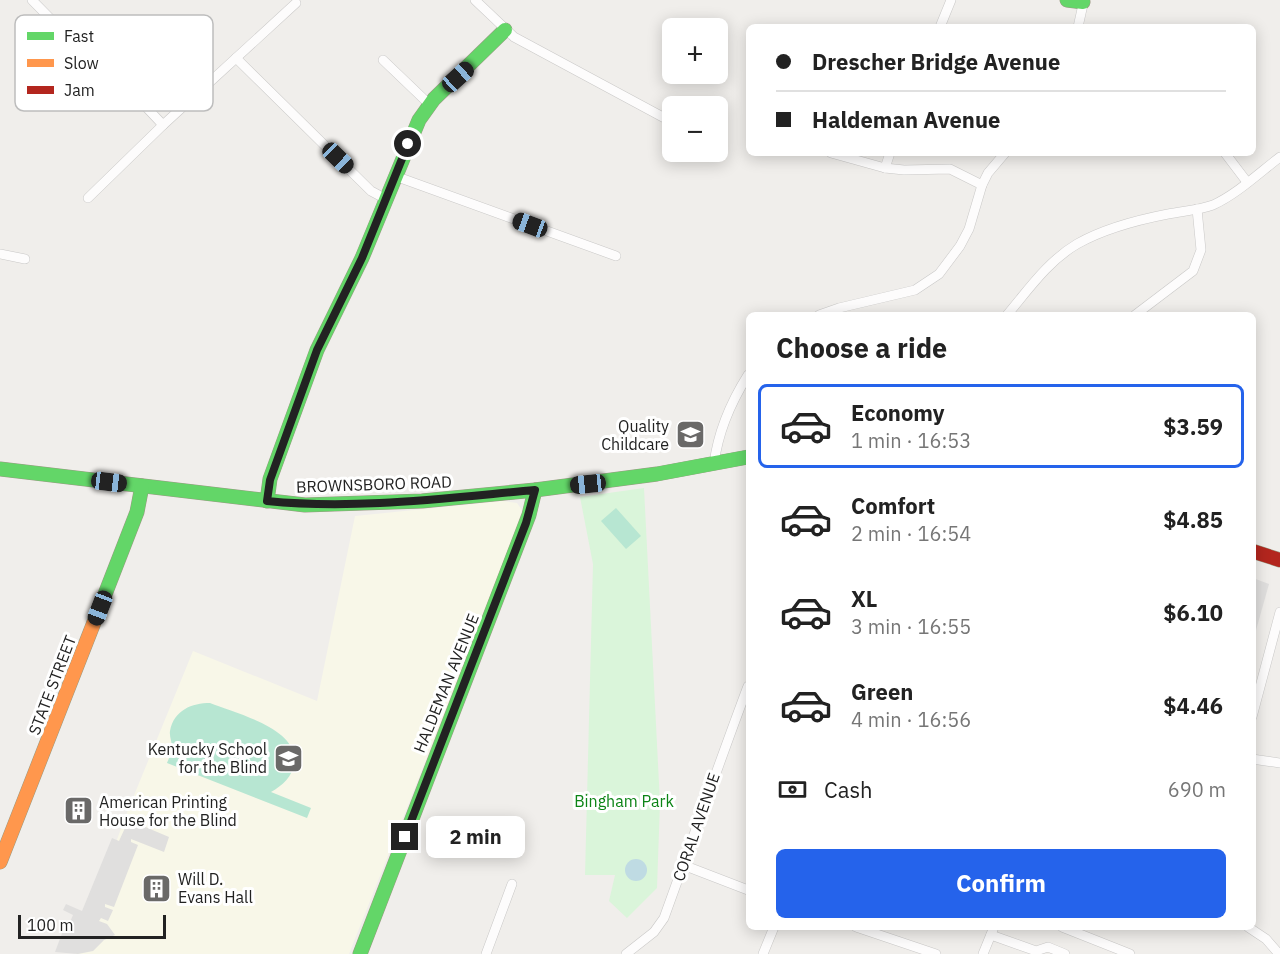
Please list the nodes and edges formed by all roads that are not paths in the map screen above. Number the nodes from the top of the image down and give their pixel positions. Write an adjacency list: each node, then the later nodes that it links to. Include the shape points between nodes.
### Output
1 (32, 0): 7 (street)
2 (475, 0): 10 (street)
3 (951, 0): 8 (street)
4 (1067, 0): 5 (street)
5 (1084, 1): 9 (street)
6 (296, 3): 11 (street)
7 (47, 15)
8 (941, 24)
9 (1079, 24)
10 (505, 30): 14 (street); 17 (street)
11 (236, 58): 13 (street); 29 (street, via 371,191)
12 (383, 60): 14 (street)
13 (213, 79)
14 (429, 104): 25 (street)
15 (150, 111): 18 (street)
16 (178, 111): 18 (street)
17 (662, 117)
18 (163, 125): 28 (street)
19 (842, 156): 24 (street)
20 (889, 156): 24 (street)
21 (1002, 156): 27 (street)
22 (1227, 156): 26 (street)
23 (1280, 157): 26 (street)
24 (885, 168): 27 (street, via 950,169)
25 (395, 176): 29 (street); 32 (street)
26 (1247, 182): 30 (street, via 1221,201)
27 (982, 185): 34 (street, via 969,229 951,260 933,279 915,290)
28 (88, 198)
29 (386, 199): 43 (street, via 313,360 270,480)
30 (1197, 209): 35 (street, via 1139,220 1078,244 1046,268); 36 (street, via 1201,250 1193,271)
31 (0, 254): 33 (street)
32 (616, 256)
33 (25, 260)
34 (828, 312)
35 (1009, 312)
36 (1139, 312)
37 (746, 378): 39 (street, via 718,439)
38 (746, 457): 39 (street, BROWNSBORO ROAD)
39 (714, 464): 42 (street, BROWNSBORO ROAD)
40 (0, 469): 41 (street, BROWNSBORO ROAD)
41 (142, 486): 43 (street, BROWNSBORO ROAD); 51 (street, STATE STREET, via 137,512)
42 (535, 490): 43 (street, BROWNSBORO ROAD, via 410,501 305,505); 60 (street, HALDEMAN AVENUE, via 529,515)
43 (267, 501)
44 (1256, 552): 45 (street)
45 (1280, 560)
46 (1280, 612): 48 (street)
47 (746, 691): 52 (street, CORAL AVENUE)
48 (1256, 702)
49 (1256, 760): 50 (street)
50 (1280, 763)
51 (0, 862)
52 (683, 865): 54 (street); 62 (street, CORAL AVENUE, via 660,925)
53 (512, 884): 61 (street)
54 (746, 889)
55 (773, 930): 63 (street)
56 (865, 930): 64 (street)
57 (1070, 930): 67 (street)
58 (1252, 930): 68 (street)
59 (993, 931): 65 (street); 66 (street, via 1036,951 1048,948)
60 (360, 954)
61 (486, 954)
62 (626, 954)
63 (763, 954)
64 (936, 954)
65 (983, 954)
66 (1065, 954)
67 (1130, 954)
68 (1279, 954)

